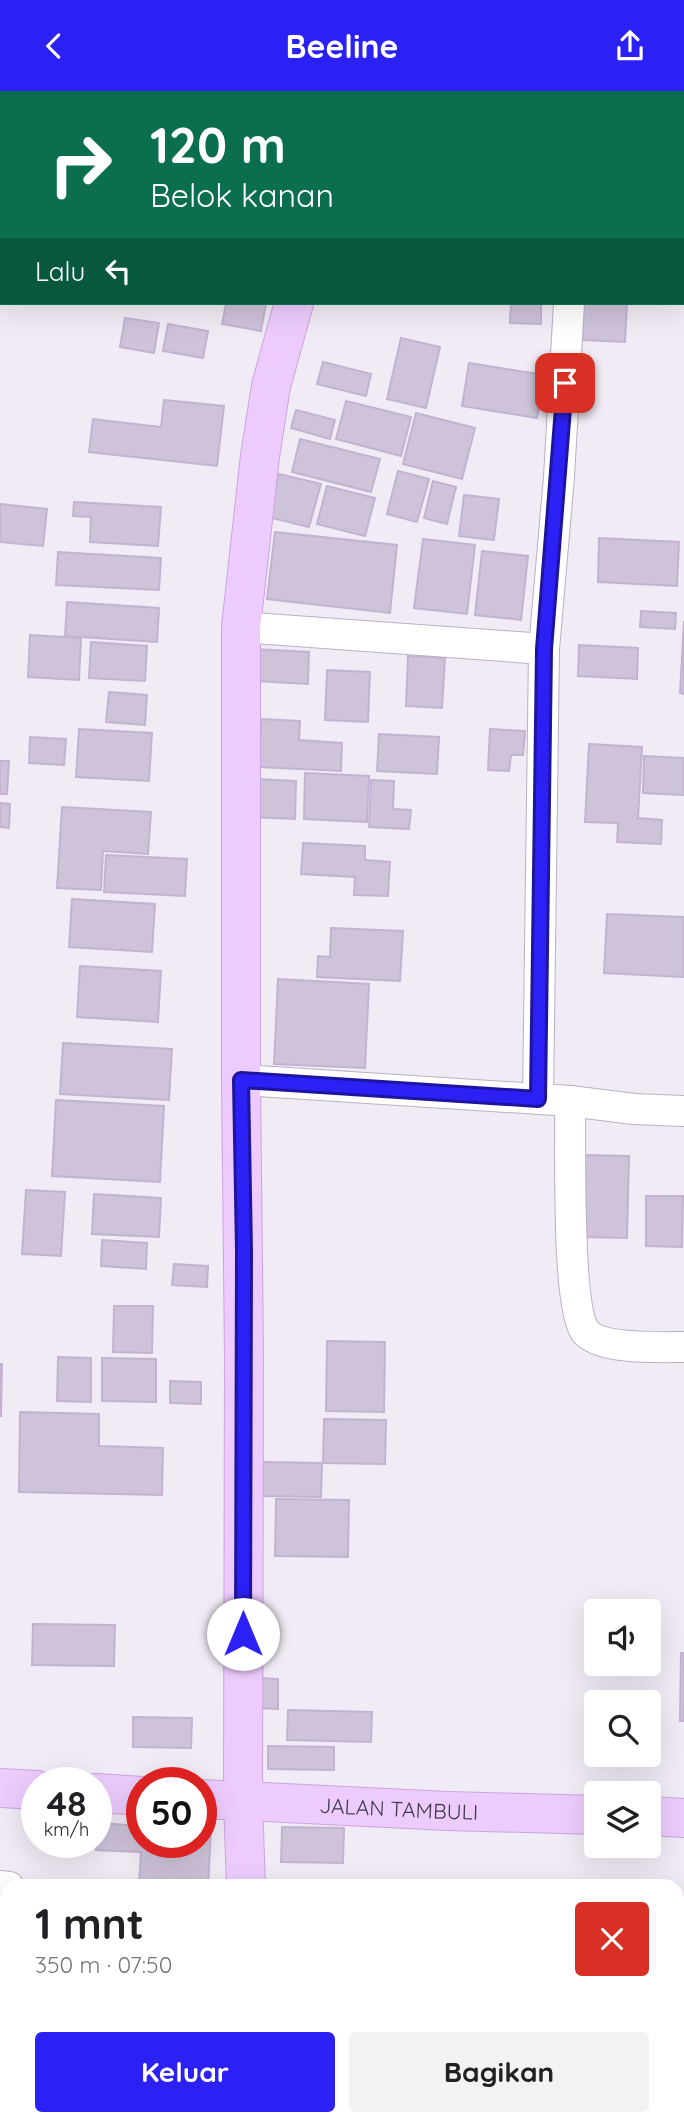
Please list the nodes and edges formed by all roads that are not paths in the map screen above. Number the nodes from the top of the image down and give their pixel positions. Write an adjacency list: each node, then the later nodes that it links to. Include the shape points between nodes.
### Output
1 (293, 305): 3 (main road, via 269,398)
2 (569, 305): 4 (street)
3 (241, 627): 4 (street); 5 (main road)
4 (544, 649): 6 (street)
5 (241, 1080): 6 (street); 13 (main road)
6 (538, 1099): 7 (street)
7 (570, 1101): 8 (street); 9 (street, via 573,1266 586,1332 626,1345)
8 (684, 1111)
9 (684, 1347)
10 (0, 1789): 11 (main road)
11 (21, 1790)
12 (217, 1800): 13 (main road, JALAN TAMBULI)
13 (243, 1801): 14 (main road, JALAN TAMBULI); 17 (main road)
14 (584, 1814)
15 (661, 1817): 16 (main road)
16 (684, 1818)
17 (246, 1879)

